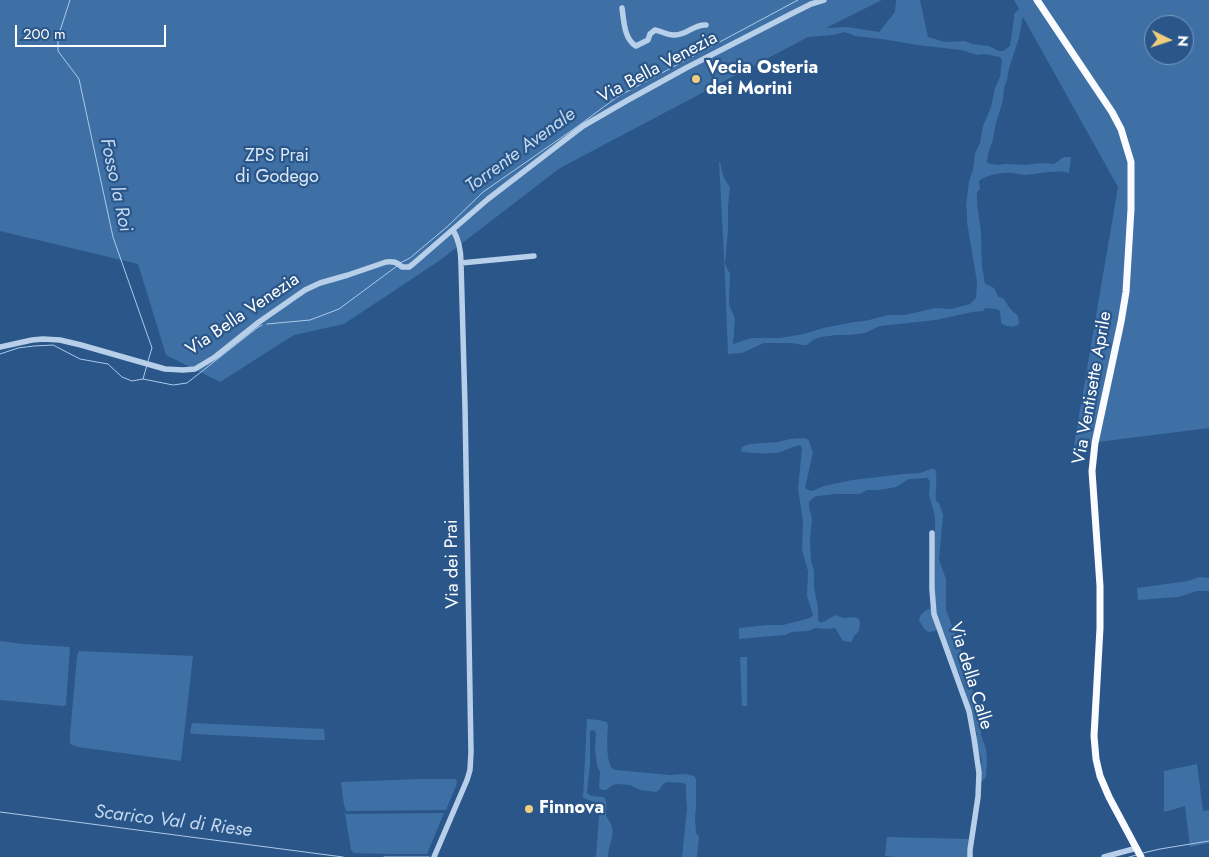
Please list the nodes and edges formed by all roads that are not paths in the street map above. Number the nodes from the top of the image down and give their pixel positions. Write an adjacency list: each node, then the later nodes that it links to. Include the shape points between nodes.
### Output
1 (824, 0): 5 (street, Via Bella Venezia, via 671,76 583,126)
2 (1037, 0): 10 (main road, Via Ventisette Aprile, via 1112,112 1131,162 1126,292 1092,471 1100,586 1094,736 1100,776)
3 (622, 8): 4 (street, via 626,33 636,46 648,40 655,30 674,36)
4 (706, 24)
5 (453, 230): 7 (street, Via dei Prai, via 458,238); 8 (street, Via Bella Venezia, via 409,267 386,262 305,290 195,369 169,370 60,340 28,341)
6 (534, 256): 7 (street)
7 (461, 263): 11 (street, Via dei Prai, via 471,752 467,780)
8 (0, 347)
9 (932, 533): 12 (street, Via della Calle, via 934,614 969,711 979,773)
10 (1139, 853): 13 (street)
11 (434, 857)
12 (970, 857)
13 (1104, 857)

